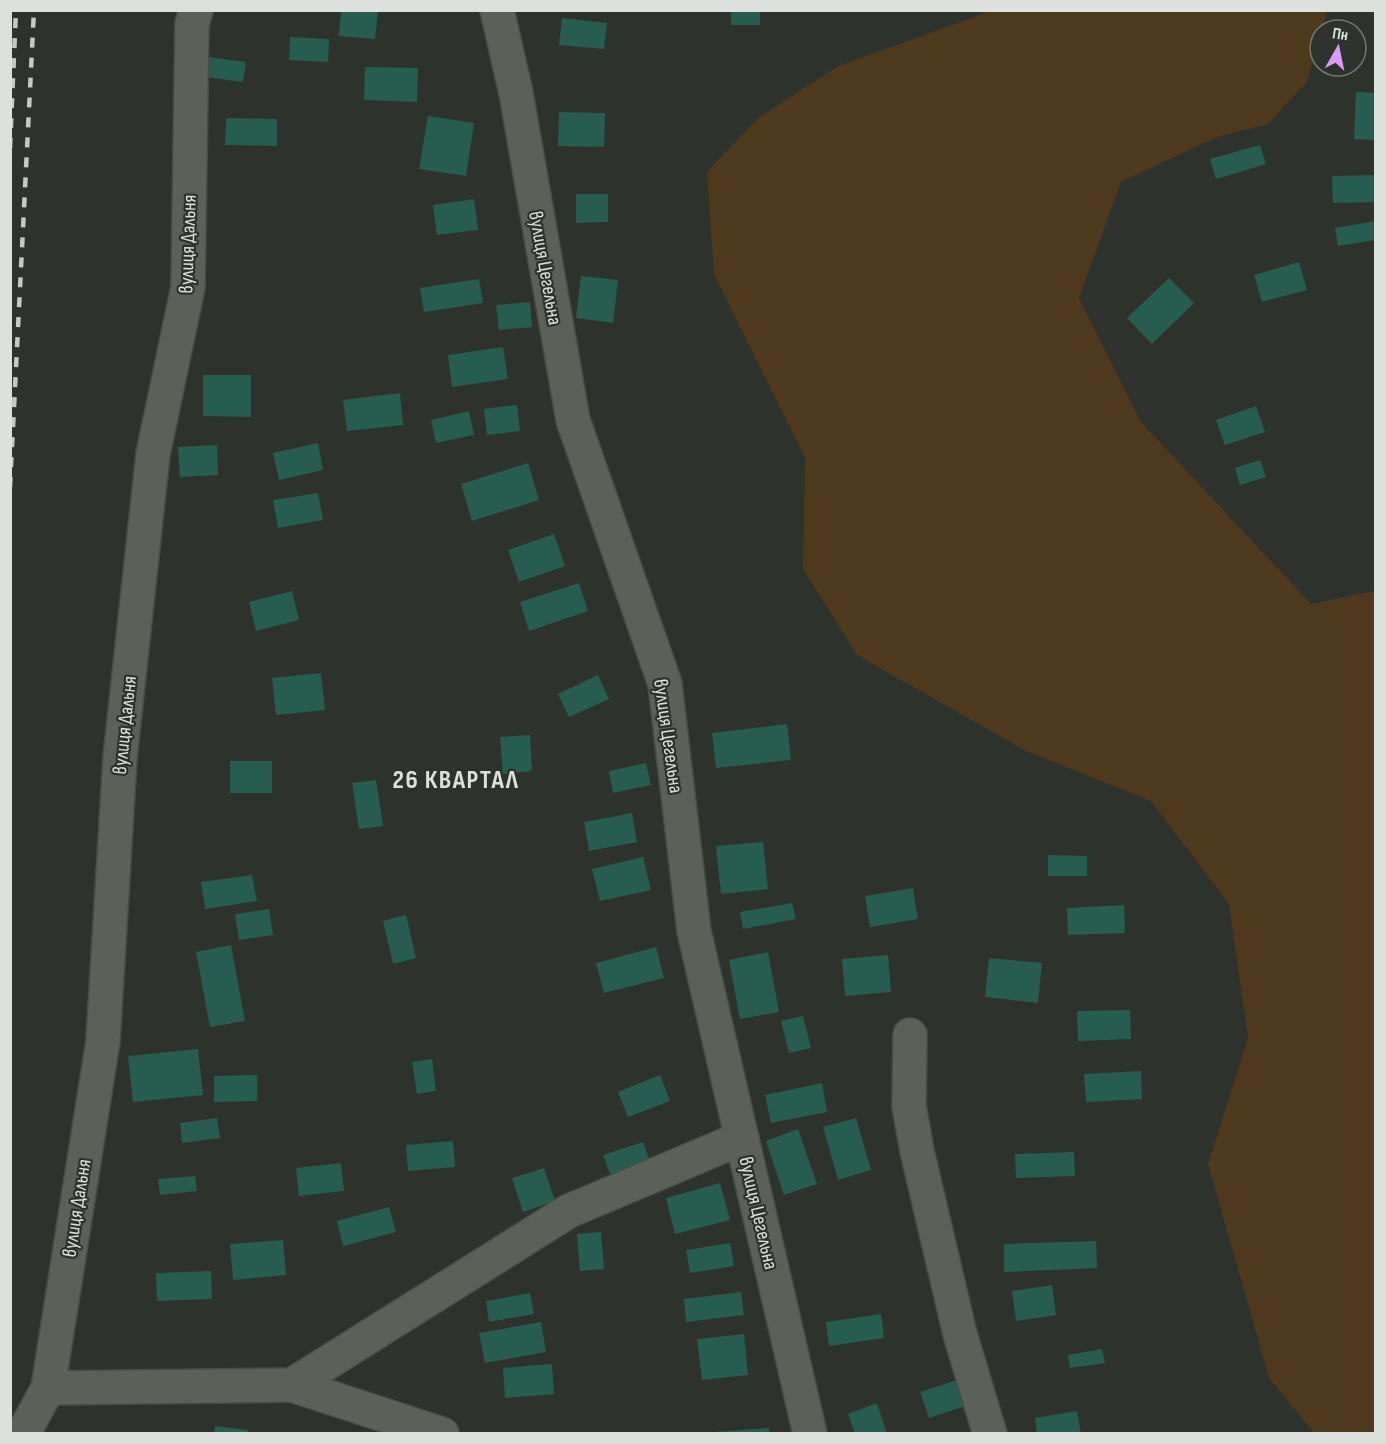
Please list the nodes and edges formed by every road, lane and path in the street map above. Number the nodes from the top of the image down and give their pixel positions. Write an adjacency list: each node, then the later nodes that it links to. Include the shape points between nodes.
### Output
1 (196, 10): 6 (street, вулиця Дальня, via 192,24 188,287 153,454 120,758 103,1041)
2 (497, 10): 4 (street, вулиця Цегельна, via 516,93 573,420 665,684 694,931)
3 (910, 1035): 10 (street, via 909,1106 917,1150 960,1334)
4 (742, 1138): 5 (street, via 569,1211); 9 (street, вулиця Цегельна)
5 (292, 1385): 6 (street); 8 (street)
6 (48, 1388): 7 (street, вулиця Дальня)
7 (23, 1434)
8 (442, 1434)
9 (810, 1434)
10 (990, 1434)

